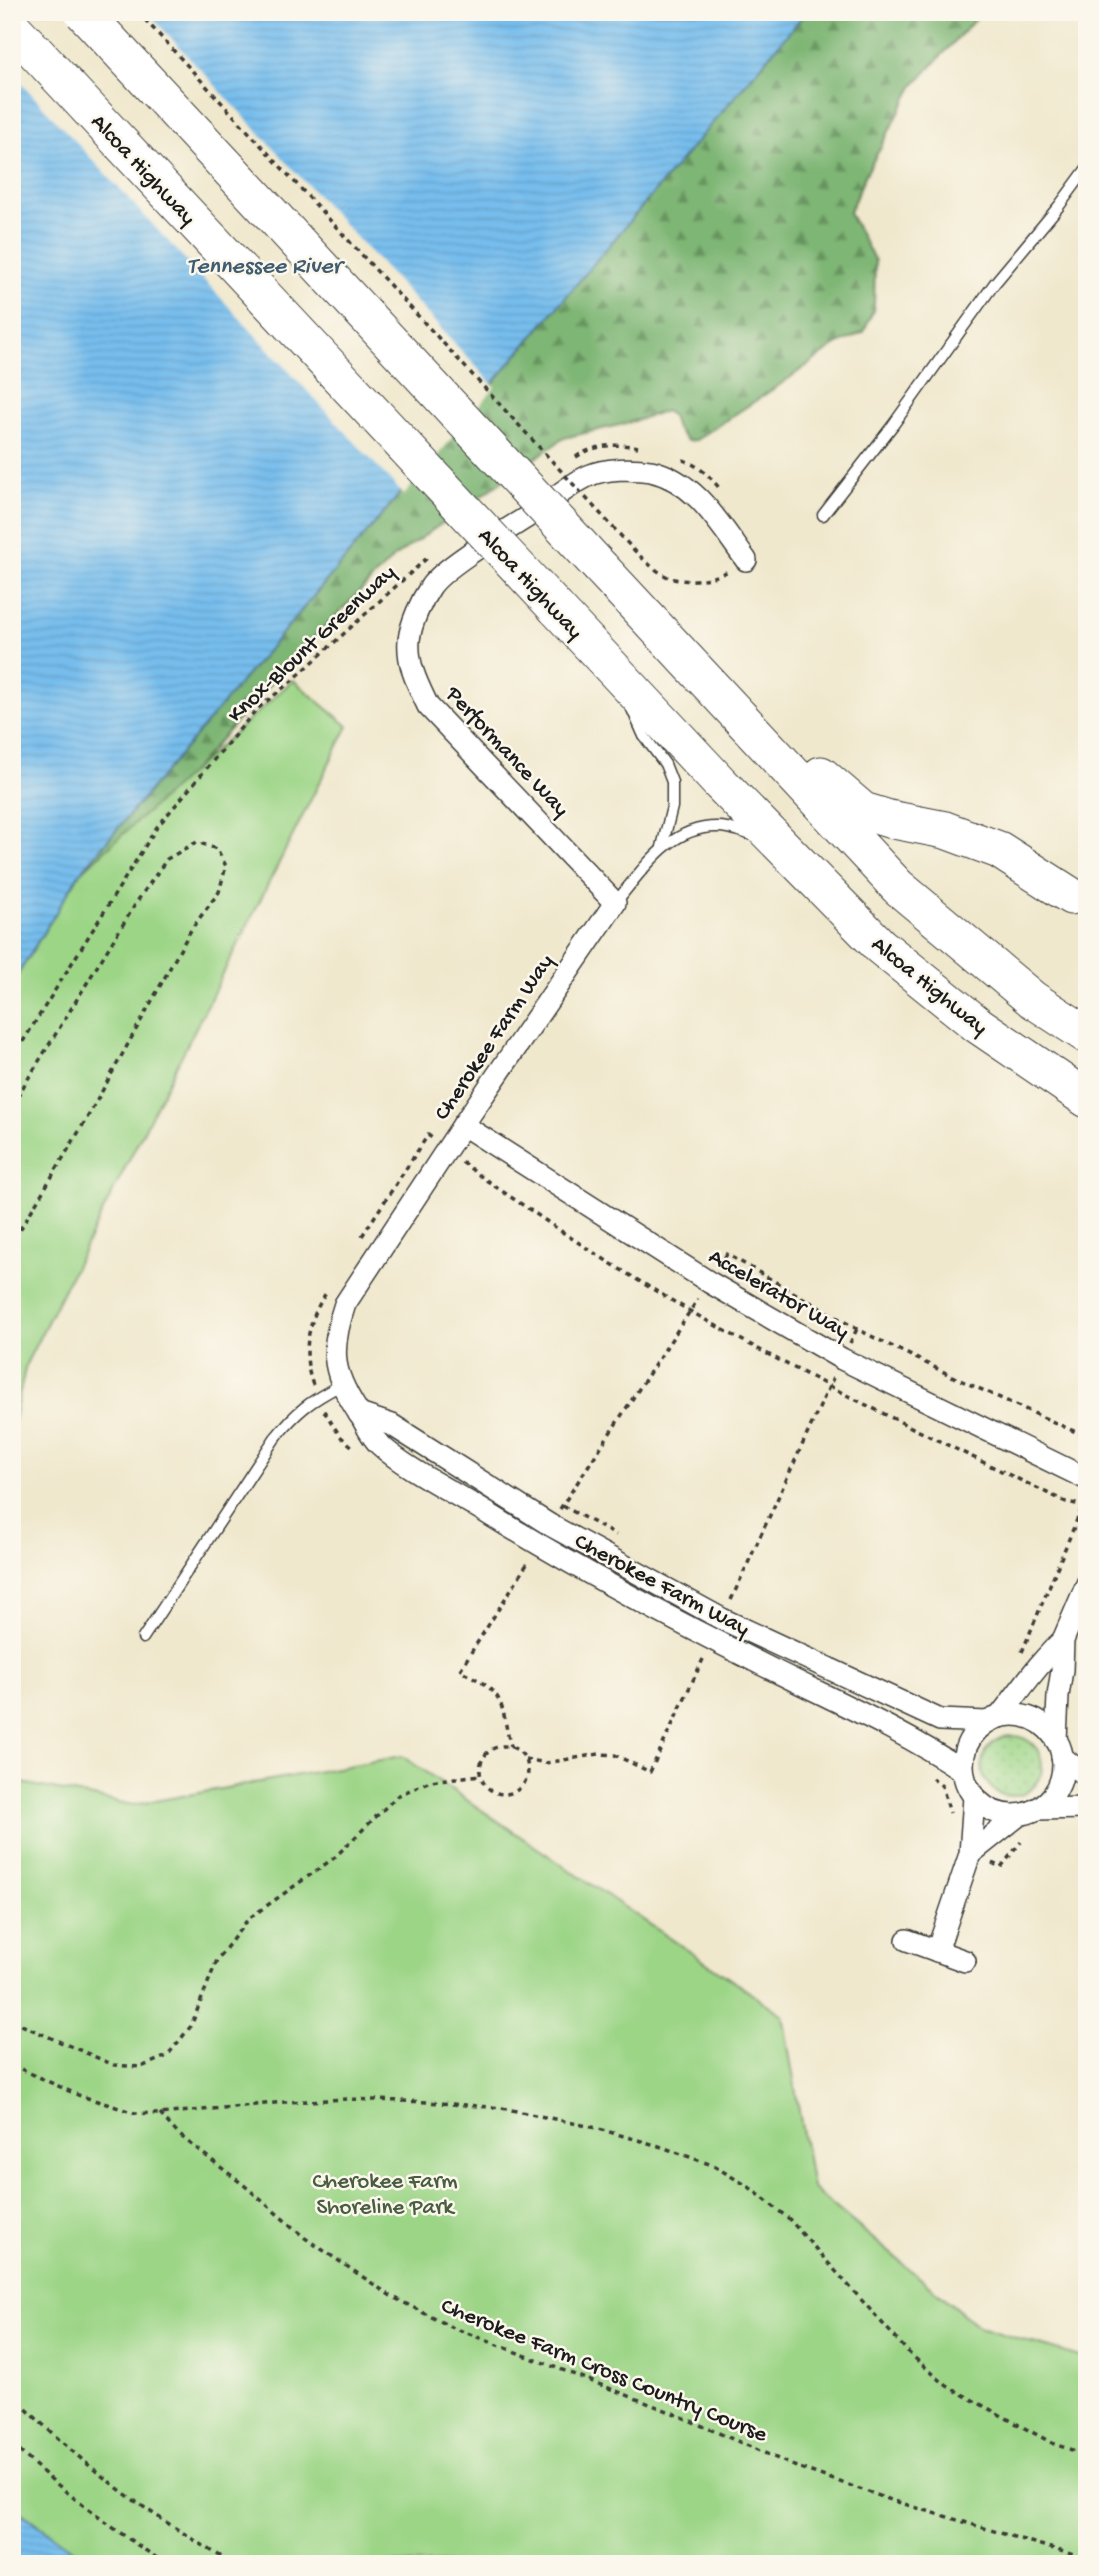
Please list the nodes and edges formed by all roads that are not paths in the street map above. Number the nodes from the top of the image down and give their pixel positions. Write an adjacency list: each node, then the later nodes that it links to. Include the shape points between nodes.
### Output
1 (83, 12): 6 (highway, bridge)
2 (12, 27): 7 (highway, Alcoa Highway, bridge)
3 (1087, 168): 4 (lane, via 994,284)
4 (823, 514)
5 (746, 560): 11 (street, Performance Way, via 684,484 652,471 623,469 590,475 454,566 432,585 418,612 409,639 410,661 428,706)
6 (651, 621): 10 (highway, via 685,635 812,768 863,811 945,830 999,850); 12 (highway, via 898,887 1032,999)
7 (613, 669): 8 (highway, Alcoa Highway); 9 (lane, Cherokee Farm Way, via 644,736 672,782 672,807)
8 (778, 842): 9 (lane, Cherokee Farm Way, via 704,827); 13 (highway, Alcoa Highway, via 880,946 978,1025)
9 (662, 847): 11 (lane, Cherokee Farm Way)
10 (1071, 896)
11 (615, 903): 14 (street, Cherokee Farm Way)
12 (1087, 1035)
13 (1087, 1099)
14 (463, 1125): 15 (street, Cherokee Farm Way, via 345,1304 334,1356); 17 (street, Accelerator Way, via 709,1282 842,1359)
15 (341, 1385): 16 (street, Cherokee Farm Way); 19 (lane, via 296,1412 275,1438)
16 (359, 1414): 21 (street, Cherokee Farm Way, via 391,1426 550,1525 722,1619 940,1720); 23 (street, Cherokee Farm Way, via 378,1444 533,1554 929,1748)
17 (1087, 1479)
18 (1087, 1584): 20 (street)
19 (143, 1638)
20 (1063, 1640): 21 (street); 22 (street)
21 (993, 1719): 22 (street, via 1032,1718 1046,1727); 23 (street, via 975,1731 968,1743)
22 (1059, 1748): 24 (street); 27 (street, via 1062,1772 1058,1787 1048,1800)
23 (963, 1771): 25 (street)
24 (1087, 1777)
25 (974, 1797): 27 (street, via 995,1811); 28 (street)
26 (1087, 1808): 27 (street)
27 (1027, 1812): 28 (street)
28 (970, 1854): 30 (street)
29 (907, 1940): 30 (street)
30 (937, 1951): 31 (street)
31 (965, 1961)

